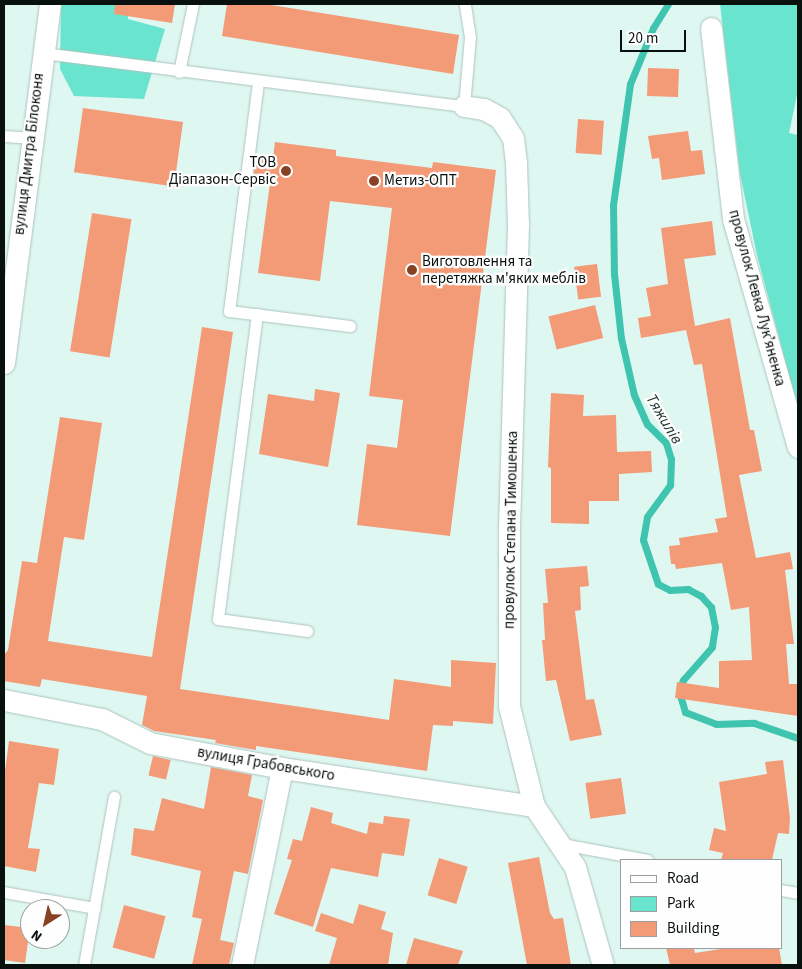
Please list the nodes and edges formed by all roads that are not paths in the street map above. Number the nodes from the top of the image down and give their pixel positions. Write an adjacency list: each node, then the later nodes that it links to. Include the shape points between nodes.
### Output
1 (50, 4): 5 (street, вулиця Дмитра Білоконя)
2 (193, 4): 6 (lane)
3 (462, 4): 8 (lane, via 470,37)
4 (711, 28): 15 (street, провулок Левка Лукʼяненка, via 733,219)
5 (43, 53): 6 (lane); 10 (street, вулиця Дмитра Білоконя)
6 (179, 72): 7 (lane)
7 (258, 82): 8 (lane); 11 (lane, via 229,310)
8 (464, 106): 20 (street, провулок Степана Тимошенка, via 484,109 500,118 513,138 516,162 518,224 509,529 510,706)
9 (4, 136): 10 (lane)
10 (30, 138): 13 (street, вулиця Дмитра Білоконя)
11 (257, 314): 12 (lane); 16 (lane, via 218,619)
12 (350, 326)
13 (5, 336): 14 (street, вулиця Дмитра Білоконя)
14 (4, 363)
15 (798, 447)
16 (307, 631)
17 (4, 700): 18 (street, вулиця Грабовського, via 102,719 150,743)
18 (282, 768): 20 (street, вулиця Грабовського); 28 (street)
19 (114, 797): 26 (lane)
20 (534, 806): 21 (street, провулок Степана Тимошенка)
21 (562, 844): 22 (lane); 29 (street, провулок Степана Тимошенка, via 575,868)
22 (643, 859)
23 (782, 890): 25 (lane)
24 (4, 892): 26 (lane)
25 (798, 893)
26 (94, 908): 27 (lane)
27 (84, 965)
28 (242, 965)
29 (603, 965)

